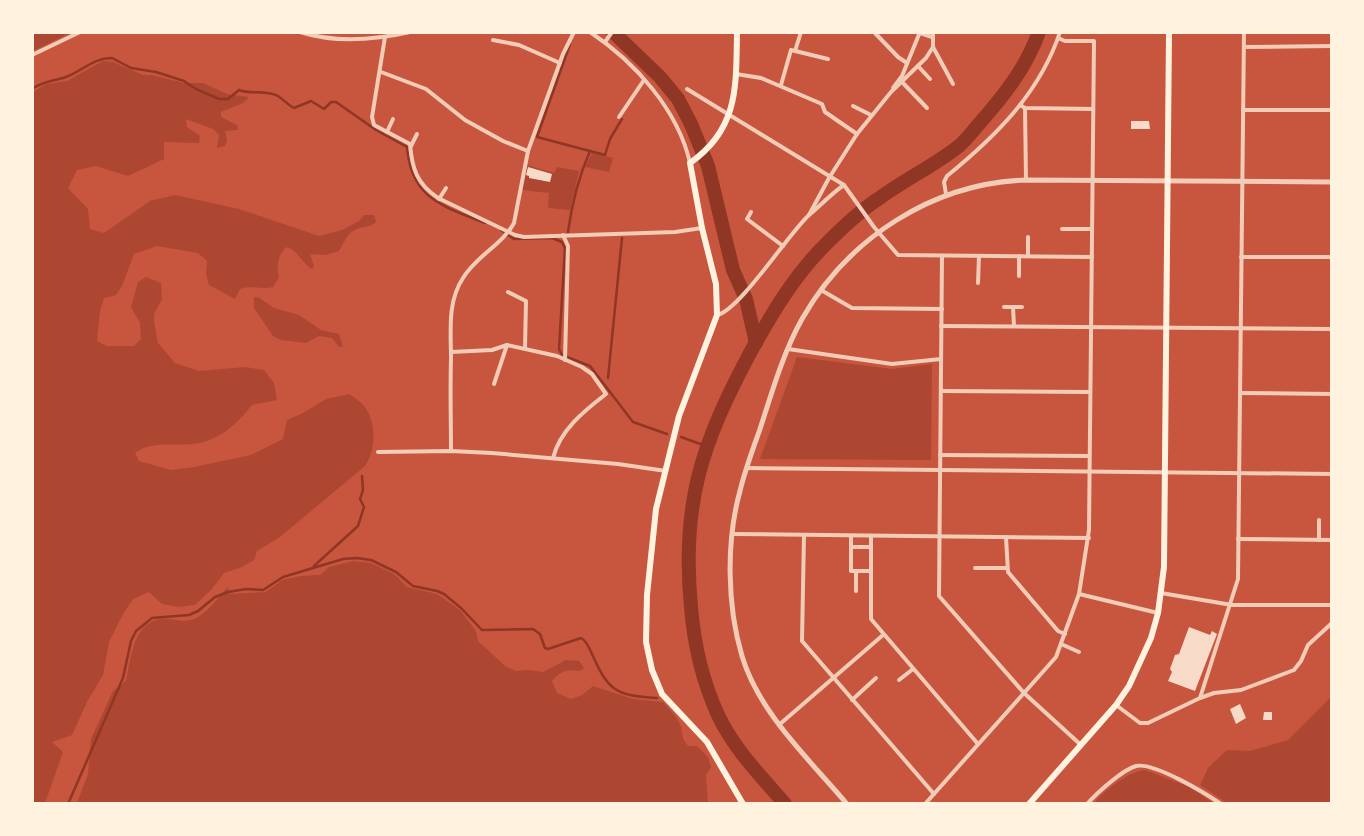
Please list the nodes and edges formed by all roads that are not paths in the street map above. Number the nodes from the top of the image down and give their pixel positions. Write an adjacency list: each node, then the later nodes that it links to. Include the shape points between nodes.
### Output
1 (80, 32): 23 (street)
2 (300, 32): 15 (street, via 343,40)
3 (410, 32): 15 (street)
4 (574, 32): 25 (street)
5 (590, 32): 18 (street)
6 (612, 32): 18 (street)
7 (737, 32): 29 (main road)
8 (801, 32): 22 (street)
9 (874, 32): 26 (street)
10 (1060, 32): 16 (street)
11 (1169, 32): 57 (main road)
12 (1244, 32): 21 (street)
13 (920, 33): 14 (street); 26 (street)
14 (932, 35): 20 (street)
15 (385, 37): 28 (street)
16 (1058, 38): 37 (street, via 1043,70); 41 (street, via 1094,41)
17 (494, 40): 25 (street, via 519,45)
18 (604, 42): 31 (street)
19 (1332, 46): 21 (street)
20 (933, 47): 27 (street); 33 (street)
21 (1244, 47): 42 (street)
22 (795, 51): 24 (street); 34 (street, via 791,50)
23 (32, 55)
24 (828, 59)
25 (560, 63): 52 (street)
26 (907, 63): 36 (street)
27 (918, 66): 30 (street); 32 (street)
28 (381, 72): 48 (street, via 372,117 374,125); 52 (street, via 426,89 464,120)
29 (736, 74): 34 (street, via 752,75); 44 (main road, via 736,93)
30 (930, 79)
31 (644, 80): 45 (street); 53 (street, via 675,122 687,147)
32 (903, 82): 36 (street); 39 (street)
33 (953, 84)
34 (781, 85): 50 (street, via 822,104 825,112)
35 (687, 88): 44 (street)
36 (891, 92): 46 (street)
37 (1020, 105): 40 (street); 62 (street, via 989,140 947,176 944,182)
38 (853, 106): 46 (street)
39 (928, 108)
40 (1025, 108): 41 (street); 55 (street)
41 (1093, 109): 56 (street)
42 (1243, 110): 43 (street); 58 (street)
43 (1332, 110)
44 (729, 114): 53 (main road, via 709,149); 54 (street)
45 (620, 116)
46 (871, 116): 50 (street)
47 (393, 119): 48 (street)
48 (387, 132): 51 (street, via 410,144)
49 (417, 134): 51 (street)
50 (857, 134): 54 (street)
51 (410, 147): 63 (street, via 418,180)
52 (528, 151): 69 (street, via 517,214)
53 (690, 163): 66 (main road)
54 (830, 175): 60 (street); 65 (street)
55 (1026, 180): 56 (street); 62 (street, via 991,182)
56 (1092, 180): 57 (street); 68 (street)
57 (1167, 181): 58 (street); 93 (main road)
58 (1241, 181): 59 (street); 79 (street)
59 (1332, 182)
60 (844, 185): 65 (street); 70 (street)
61 (446, 188): 63 (street)
62 (946, 194): 70 (street, via 913,210)
63 (440, 199): 69 (street, via 483,218)
64 (751, 212): 73 (street, via 747,219)
65 (809, 215): 73 (street)
66 (702, 228): 71 (street, via 675,232); 89 (main road, via 716,284)
67 (1062, 229): 68 (street)
68 (1092, 229): 78 (street)
69 (507, 233): 71 (street, via 524,237); 99 (street, via 473,264 457,288 451,316)
70 (878, 233): 74 (street, via 898,255); 83 (street, via 841,266)
71 (564, 235): 100 (street, via 568,246)
72 (1028, 237): 77 (street)
73 (783, 246): 89 (street, via 728,309)
74 (942, 256): 75 (street); 88 (street)
75 (978, 256): 76 (street); 82 (street)
76 (1019, 256): 77 (street); 81 (street)
77 (1028, 256): 78 (street)
78 (1092, 257): 92 (street)
79 (1241, 257): 80 (street); 94 (street)
80 (1332, 257)
81 (1019, 276)
82 (978, 283)
83 (821, 290): 88 (street, via 852,308); 98 (street, via 802,318)
84 (508, 292): 97 (street, via 526,301)
85 (1004, 307): 86 (street)
86 (1013, 307): 87 (street); 91 (street)
87 (1022, 307)
88 (942, 309): 90 (street)
89 (717, 315): 114 (main road, via 679,416)
90 (941, 326): 91 (street); 101 (street)
91 (1014, 326): 92 (street)
92 (1091, 328): 93 (street); 104 (street)
93 (1166, 328): 94 (street); 116 (main road)
94 (1239, 329): 95 (street); 105 (street)
95 (1332, 329)
96 (507, 345): 97 (street); 99 (street, via 492,350); 102 (street)
97 (525, 348): 100 (street)
98 (788, 349): 101 (street, via 892,364); 112 (street)
99 (451, 352): 107 (street)
100 (565, 359): 111 (street, via 592,374 606,394 582,412 568,428)
101 (941, 359): 103 (street)
102 (494, 384)
103 (941, 391): 104 (street); 109 (street)
104 (1090, 392): 110 (street)
105 (1240, 393): 106 (street); 117 (street)
106 (1332, 394)
107 (451, 450): 108 (street); 111 (street)
108 (378, 452)
109 (940, 455): 110 (street); 113 (street)
110 (1090, 456): 115 (street)
111 (553, 458): 114 (street)
112 (747, 468): 113 (street); 120 (street, via 739,492)
113 (940, 470): 115 (street); 124 (street)
114 (666, 471): 159 (main road, via 656,509 652,547 647,608 648,656 662,694 707,742)
115 (1089, 471): 116 (street); 126 (street)
116 (1165, 472): 117 (street); 137 (main road)
117 (1238, 472): 118 (street); 127 (street)
118 (1332, 474)
119 (1318, 520): 128 (street)
120 (733, 534): 121 (street); 155 (street, via 731,591 735,630 757,690)
121 (804, 535): 122 (street); 148 (street, via 802,641)
122 (851, 536): 123 (street); 130 (street)
123 (871, 536): 124 (street); 131 (street)
124 (939, 536): 125 (street); 151 (street, via 939,596)
125 (1006, 537): 126 (street); 133 (street)
126 (1089, 538): 138 (street)
127 (1238, 539): 128 (street); 139 (street, via 1238,579)
128 (1319, 540): 129 (street)
129 (1332, 540)
130 (851, 547): 131 (street); 134 (street, via 851,571)
131 (871, 547): 135 (street)
132 (974, 568): 133 (street)
133 (1006, 568): 143 (street, via 1058,631)
134 (856, 571): 135 (street); 136 (street)
135 (871, 571): 144 (street, via 871,619)
136 (856, 591)
137 (1161, 593): 139 (street); 141 (main road)
138 (1079, 594): 141 (street); 143 (street)
139 (1232, 604): 140 (street); 152 (street)
140 (1332, 605)
141 (1158, 613): 154 (main road, via 1141,662)
142 (1332, 623): 152 (street, via 1308,645 1294,670 1241,690)
143 (1065, 634): 145 (street)
144 (883, 635): 147 (street); 148 (street)
145 (1061, 644): 146 (street); 151 (street, via 1056,657)
146 (1079, 652)
147 (913, 668): 150 (street); 156 (street)
148 (833, 678): 153 (street); 155 (street)
149 (876, 678): 153 (street)
150 (899, 680)
151 (1024, 693): 156 (street); 157 (street)
152 (1200, 698): 154 (street, via 1148,723 1140,723)
153 (852, 700): 158 (street)
154 (1116, 705): 157 (main road)
155 (780, 724): 160 (street)
156 (978, 744): 158 (street)
157 (1081, 746): 162 (main road)
158 (934, 794): 161 (street)
159 (743, 804)
160 (847, 804)
161 (925, 804)
162 (1029, 804)
163 (1087, 804): 164 (street, via 1100,789 1136,766 1148,766 1190,784)
164 (1220, 804)

